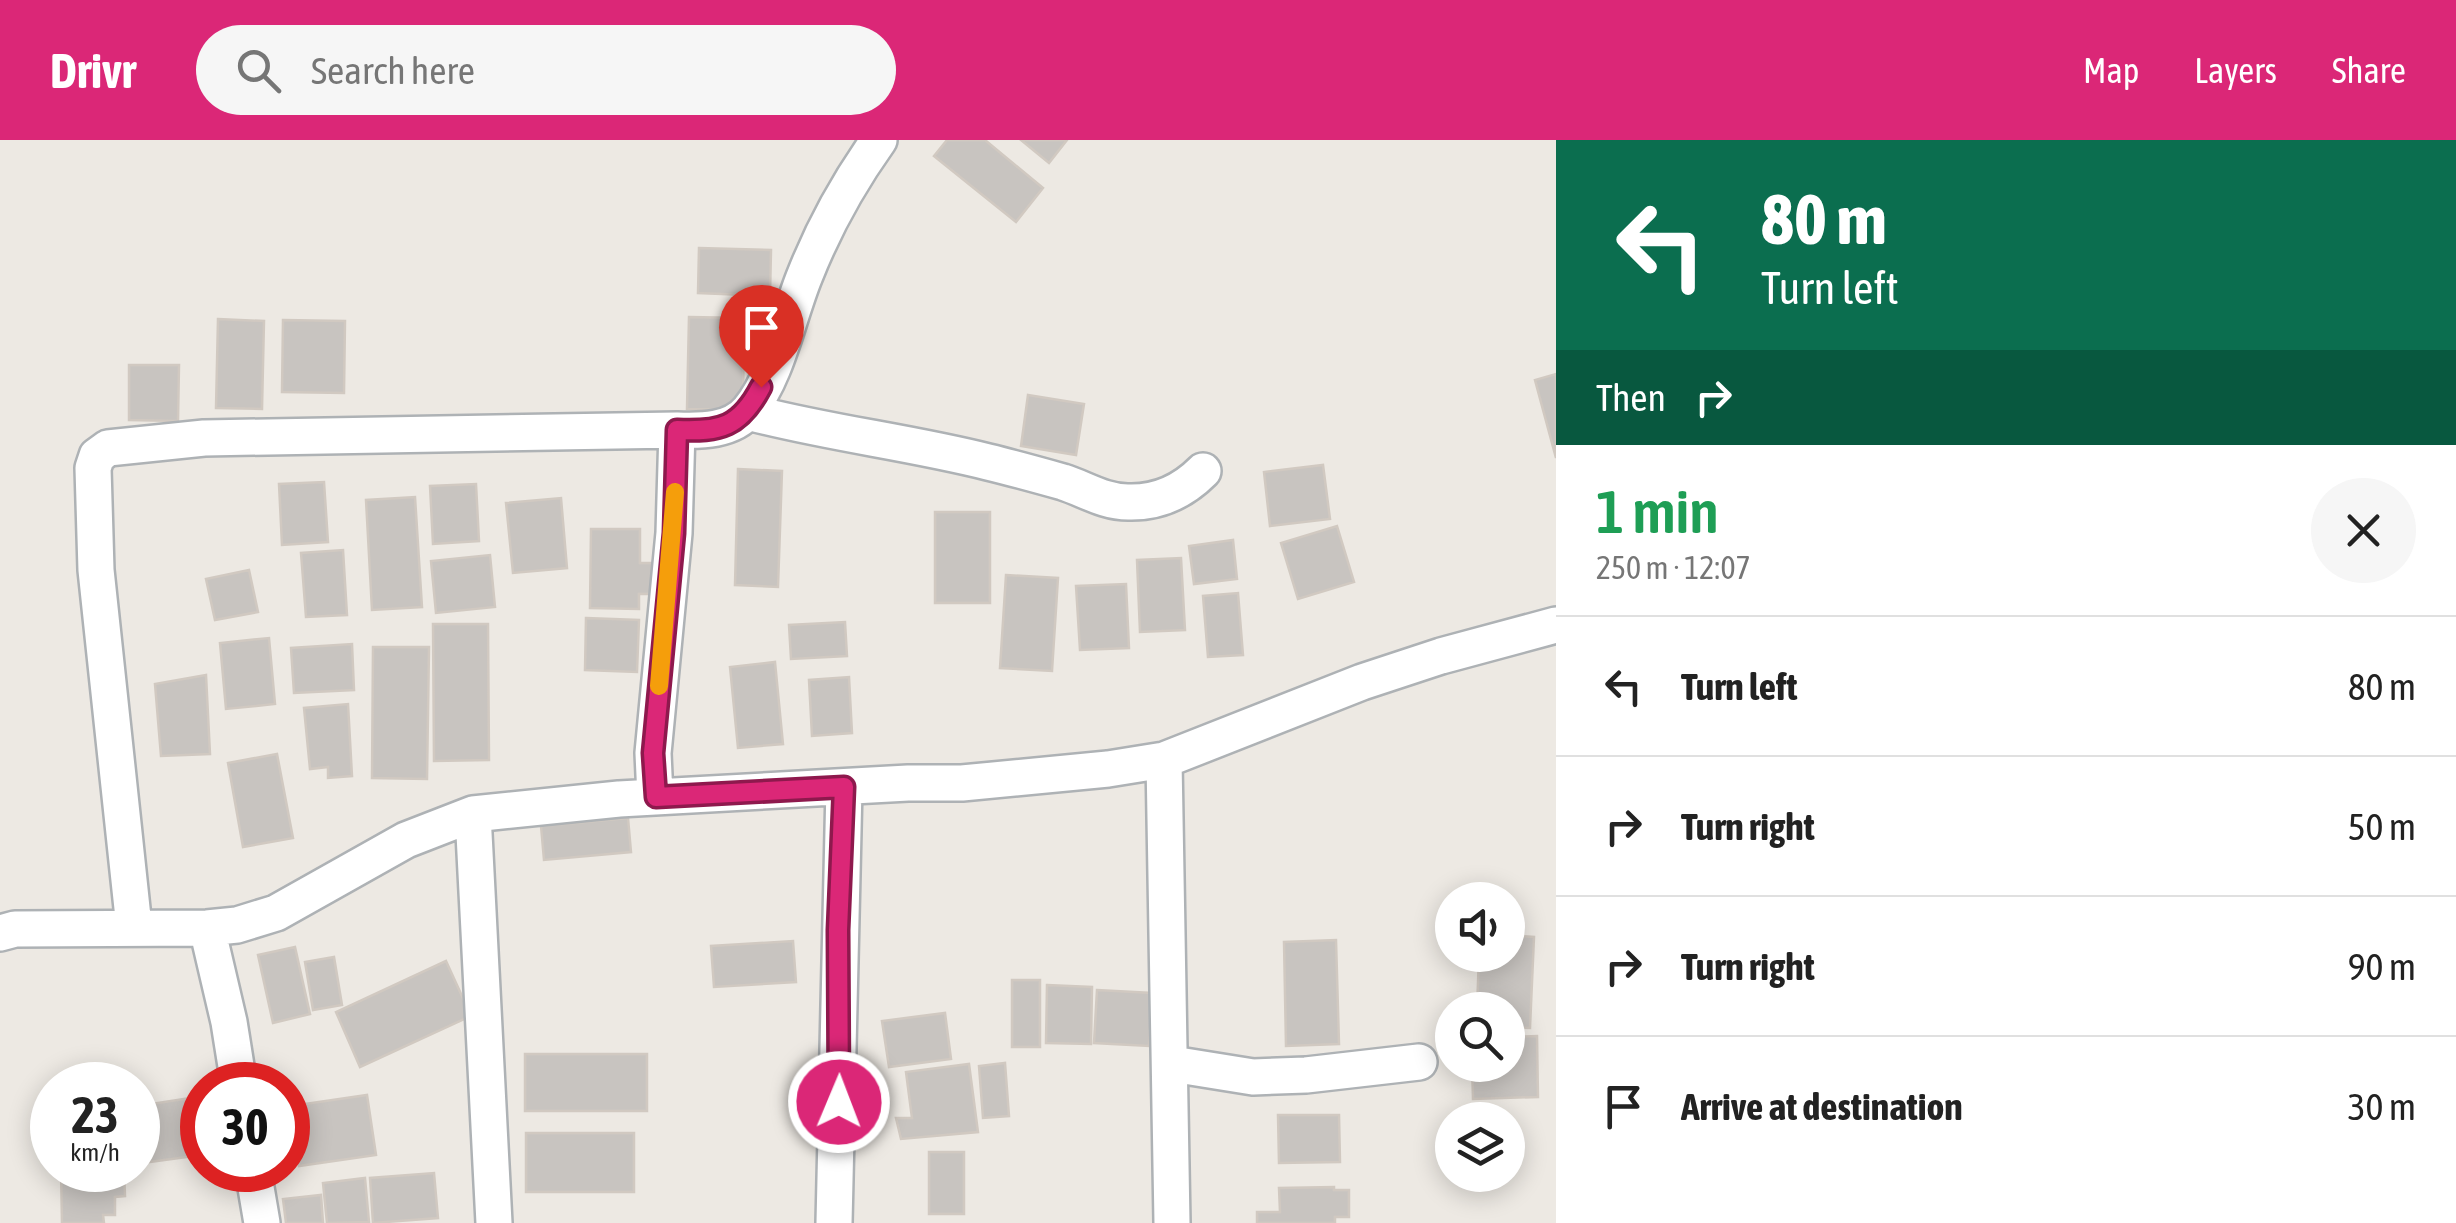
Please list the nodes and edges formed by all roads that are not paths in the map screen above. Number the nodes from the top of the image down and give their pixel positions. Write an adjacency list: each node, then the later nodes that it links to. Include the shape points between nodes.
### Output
1 (878, 140): 2 (street, via 846,186)
2 (748, 412): 3 (street, via 723,427); 4 (street, via 956,454 1124,502 1167,497)
3 (677, 430): 8 (street, via 653,753); 10 (street, via 204,438 108,448 97,456 96,570)
4 (1203, 471)
5 (1556, 625): 6 (street, via 1362,682)
6 (1164, 760): 7 (street, via 962,783); 15 (street)
7 (844, 787): 8 (street); 19 (street)
8 (656, 797): 9 (street)
9 (473, 814): 11 (street, via 406,840 276,913); 18 (street)
10 (134, 926): 11 (street); 12 (street)
11 (207, 928): 13 (street)
12 (0, 933)
13 (235, 1062)
14 (1419, 1062): 15 (street, via 1252,1077)
15 (1172, 1064): 20 (street)
16 (257, 1192): 17 (street)
17 (262, 1223)
18 (494, 1223)
19 (834, 1223)
20 (1172, 1223)

